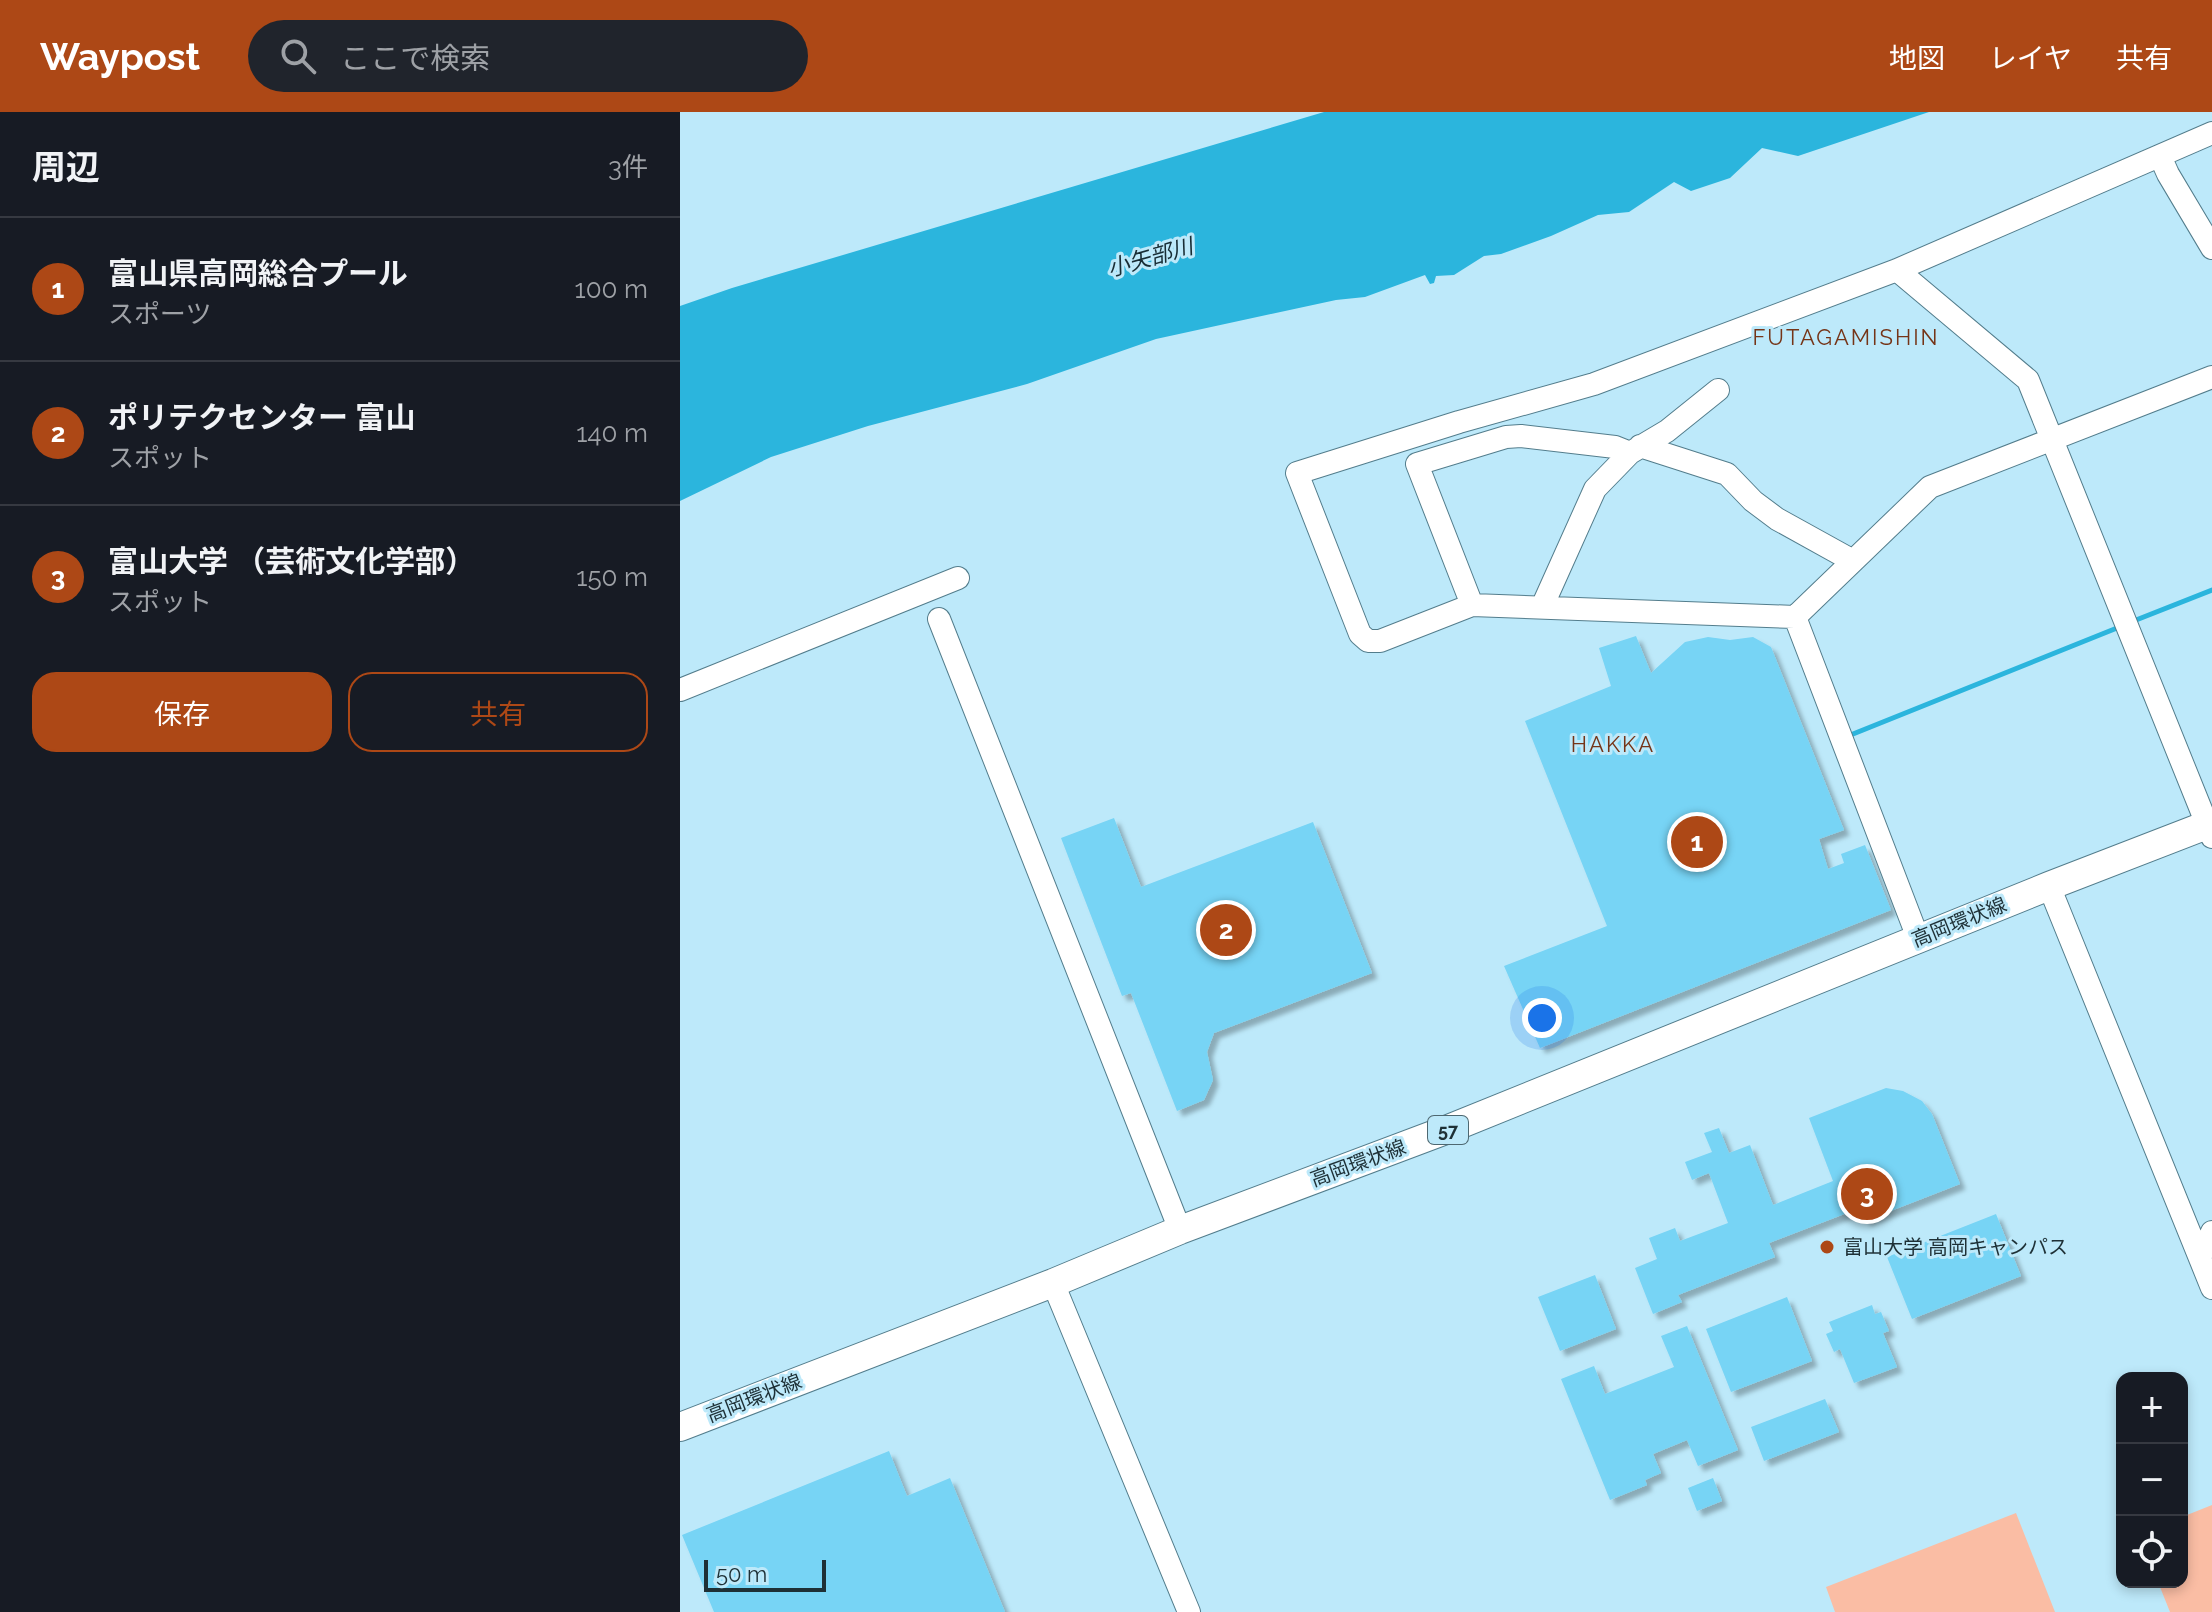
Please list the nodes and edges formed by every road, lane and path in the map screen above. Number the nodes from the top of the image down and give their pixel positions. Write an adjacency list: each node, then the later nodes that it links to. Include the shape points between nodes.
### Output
1 (2212, 133): 2 (street)
2 (2160, 156): 3 (street); 4 (street)
3 (2212, 248)
4 (1897, 270): 7 (street, via 2028,380); 11 (street, via 1594,384 1297,473 1360,634 1368,641)
5 (2212, 377): 7 (street)
6 (1718, 390): 8 (street)
7 (2053, 440): 9 (street, via 1930,487); 16 (street)
8 (1635, 450): 9 (street, via 1727,474 1777,519); 11 (street, via 1521,436 1417,464); 12 (street, via 1595,489)
9 (1853, 561): 13 (street)
10 (958, 578): 15 (street)
11 (1472, 605): 12 (street)
12 (1542, 607): 13 (street)
13 (1795, 617): 18 (street)
14 (939, 619): 19 (street)
15 (680, 690)
16 (2211, 828): 17 (main road, 高岡環状線 / 57)
17 (2049, 886): 18 (main road, 高岡環状線 / 57); 21 (street)
18 (1918, 938): 19 (main road, 高岡環状線 / 57, via 1446,1130)
19 (1180, 1230): 22 (main road, 高岡環状線 / 57)
20 (2212, 1232): 21 (street)
21 (2200, 1257): 23 (street)
22 (1053, 1283): 24 (main road, 高岡環状線 / 57); 25 (street)
23 (2212, 1288)
24 (680, 1427)
25 (1189, 1612)

